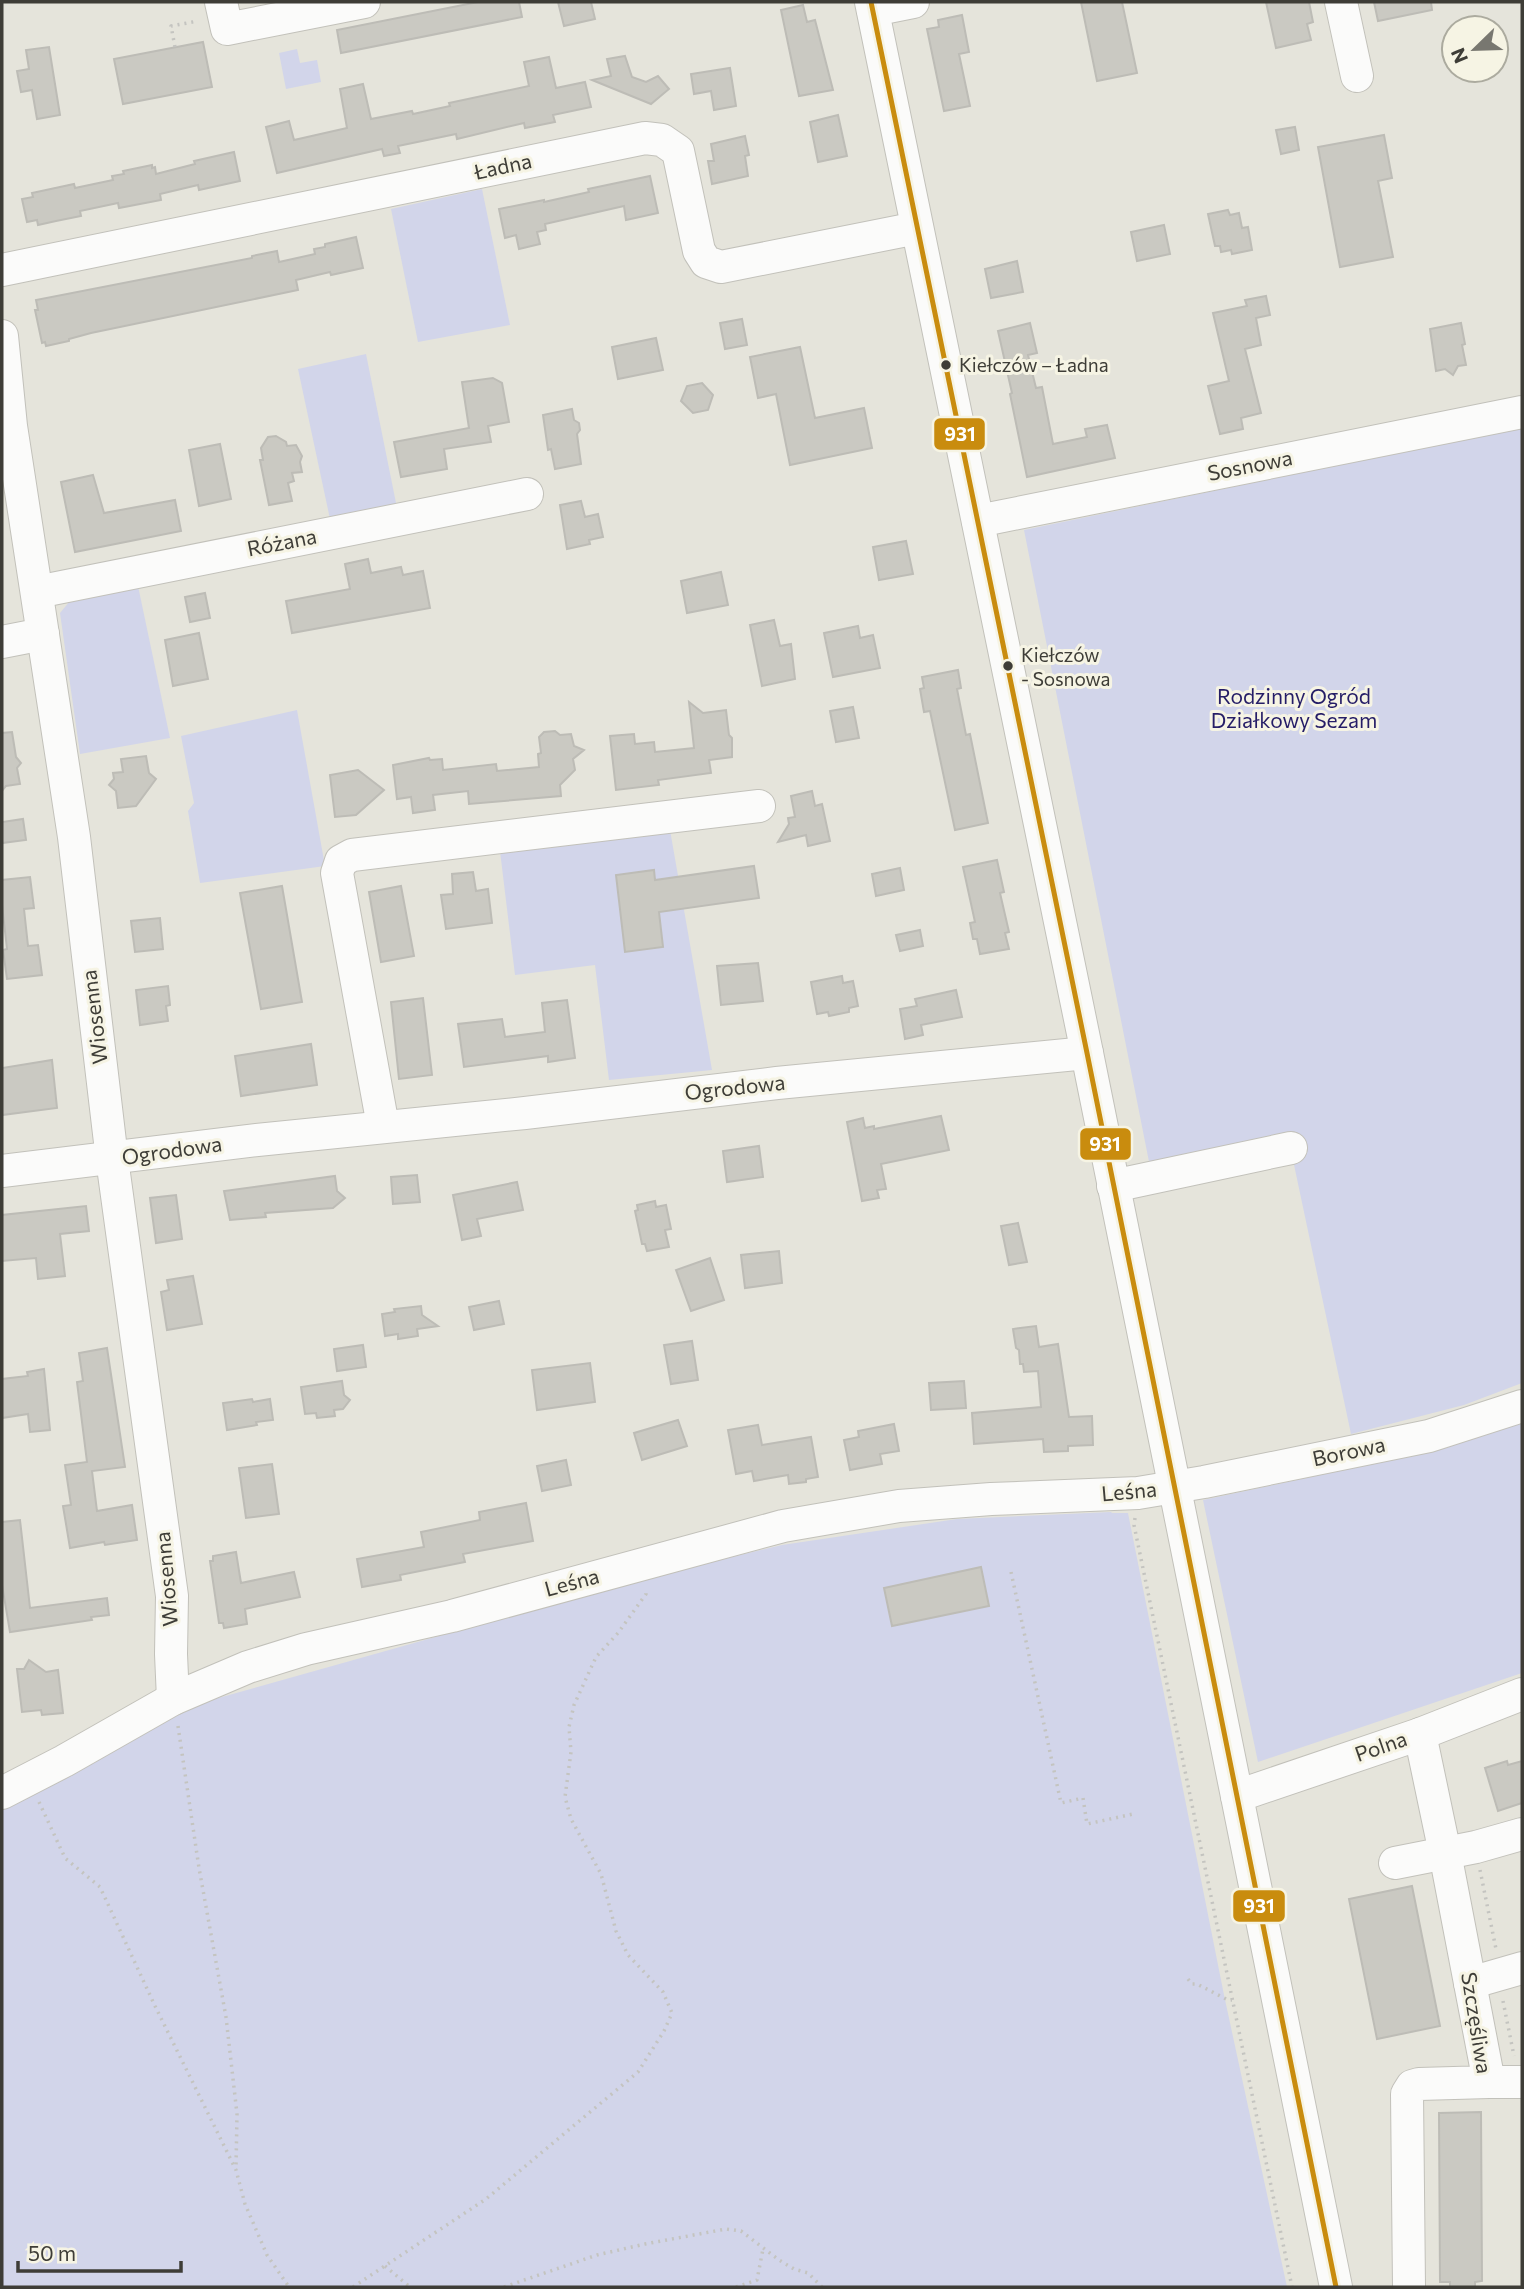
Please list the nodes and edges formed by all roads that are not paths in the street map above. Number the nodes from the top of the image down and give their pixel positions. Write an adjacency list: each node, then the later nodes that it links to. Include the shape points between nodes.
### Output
1 (364, 2): 5 (street, via 227,29)
2 (913, 2): 4 (street)
3 (1342, 2): 6 (street)
4 (872, 6): 7 (street)
5 (223, 9)
6 (1357, 76)
7 (917, 228): 8 (street, Ładna, via 721,267 706,262 699,251 678,151 662,140 645,138); 13 (street)
8 (2, 270)
9 (2, 336): 11 (street, Wiosenna)
10 (1522, 412): 13 (street, Sosnowa)
11 (6, 427): 14 (street, Wiosenna)
12 (527, 494): 14 (street, Różana)
13 (978, 521): 18 (street)
14 (37, 592): 15 (street, Wiosenna)
15 (43, 634): 16 (street); 21 (street, Wiosenna, via 74,837)
16 (2, 642)
17 (758, 806): 19 (street, via 352,855 341,861 337,873)
18 (1087, 1053): 19 (street, Ogrodowa); 23 (street)
19 (383, 1126): 21 (street, Ogrodowa)
20 (1291, 1148): 23 (street)
21 (112, 1159): 22 (street, Ogrodowa); 27 (street, Wiosenna, via 172,1596)
22 (2, 1171)
23 (1113, 1185): 25 (street)
24 (1522, 1406): 25 (street, Borowa, via 1429,1436)
25 (1174, 1487): 27 (street, Leśna, via 1138,1493 899,1506 783,1526 452,1616 306,1649 248,1667); 30 (street)
26 (1522, 1694): 28 (street, Polna)
27 (173, 1699): 29 (street, Leśna)
28 (1420, 1734): 30 (street, Polna); 32 (street, Szczęśliwa)
29 (15, 1786)
30 (1237, 1796): 38 (street)
31 (1522, 1834): 32 (street)
32 (1445, 1853): 33 (street); 35 (street, Szczęśliwa)
33 (1395, 1863)
34 (1522, 1968): 35 (street)
35 (1470, 1983): 36 (street, Szczęśliwa)
36 (1489, 2082): 37 (street); 39 (street, Szczęśliwa, via 1419,2084 1407,2094)
37 (1522, 2082)
38 (1336, 2287)
39 (1409, 2287)

